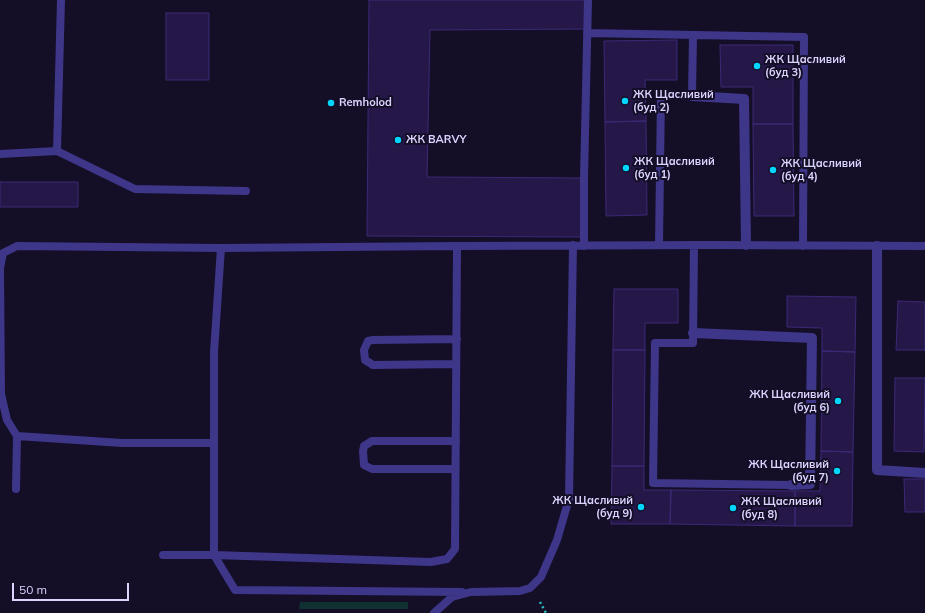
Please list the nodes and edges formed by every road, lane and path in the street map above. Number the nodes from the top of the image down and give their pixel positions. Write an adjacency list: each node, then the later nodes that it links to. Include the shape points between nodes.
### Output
1 (61, 0): 6 (lane)
2 (588, 0): 3 (lane)
3 (587, 33): 4 (lane); 14 (lane)
4 (693, 35): 5 (lane); 15 (lane, via 804,37)
5 (692, 96): 10 (lane, via 661,95); 12 (street, via 744,99)
6 (57, 151): 7 (lane); 8 (lane, via 135,189)
7 (0, 154)
8 (246, 192)
9 (574, 245): 13 (lane); 14 (lane); 31 (lane, via 568,508 541,577 536,583 520,591)
10 (659, 245): 11 (lane); 14 (lane)
11 (694, 245): 12 (lane); 19 (lane)
12 (746, 245): 15 (lane)
13 (456, 246): 18 (lane); 20 (lane)
14 (584, 246)
15 (803, 246): 16 (lane)
16 (877, 246): 17 (lane); 26 (street, via 877,470)
17 (925, 246)
18 (221, 248): 22 (lane, via 17,246 3,253 0,268 1,394 7,420); 24 (lane, via 214,352)
19 (692, 333): 27 (street, via 812,338 810,484); 27 (lane, via 693,343 655,343 653,483)
20 (457, 339): 21 (lane); 21 (lane, via 373,340 368,341 364,350 365,360 373,365)
21 (456, 364): 23 (lane)
22 (17, 436): 24 (lane, via 122,443); 28 (lane)
23 (456, 441): 25 (lane); 25 (lane, via 372,441 364,446 363,451 364,465 372,469)
24 (214, 443): 30 (lane)
25 (456, 470): 30 (lane, via 455,549 447,559 432,562)
26 (925, 473)
27 (792, 485)
28 (16, 489)
29 (163, 555): 30 (lane)
30 (214, 555): 31 (lane, via 235,590)
31 (471, 592): 33 (lane, via 452,598)
32 (540, 602): 34 (path)
33 (434, 613)
34 (546, 613)

